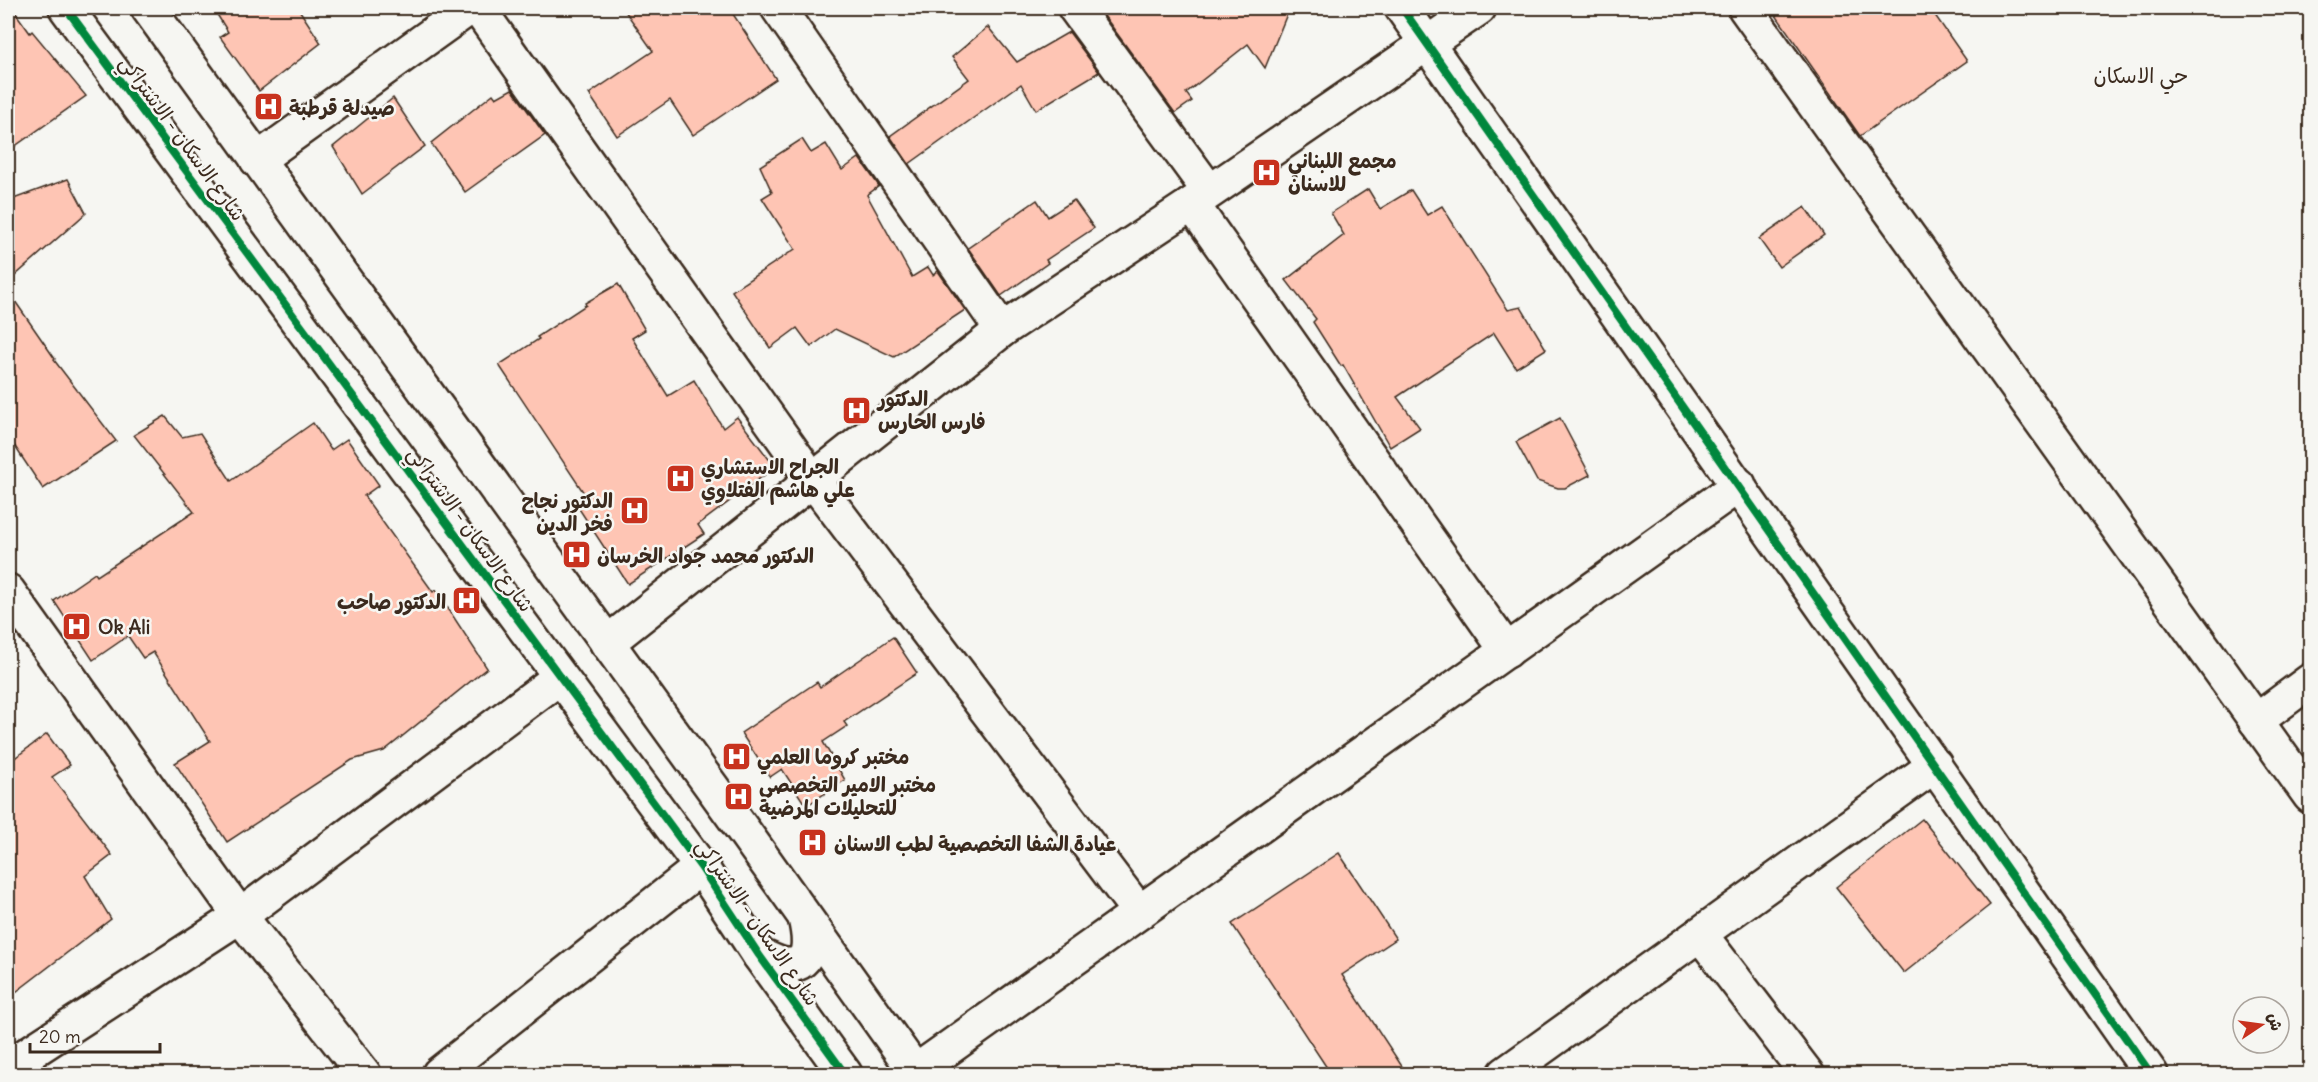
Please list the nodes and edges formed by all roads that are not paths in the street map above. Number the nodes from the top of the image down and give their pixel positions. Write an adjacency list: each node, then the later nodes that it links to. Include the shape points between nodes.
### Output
1 (66, 8): 19 (street, شارع الاسكان - الاشتراكي)
2 (148, 8): 11 (street, شارع الاسكان - الاشتراكي)
3 (469, 8): 11 (street)
4 (478, 8): 14 (street)
5 (778, 8): 13 (street)
6 (1075, 8): 12 (street)
7 (1402, 8): 10 (street)
8 (1479, 8): 10 (street)
9 (1744, 8): 21 (street)
10 (1428, 43): 12 (street); 15 (street)
11 (257, 160): 17 (street, شارع الاسكان - الاشتراكي)
12 (1201, 198): 13 (street); 18 (street)
13 (1002, 330): 14 (street)
14 (812, 479): 17 (street); 25 (street)
15 (1739, 485): 18 (street); 22 (street)
16 (8, 591): 26 (street)
17 (607, 643): 27 (street, شارع الاسكان - الاشتراكي)
18 (1507, 651): 25 (street)
19 (560, 677): 24 (street, شارع الاسكان - الاشتراكي); 26 (street)
20 (2310, 681): 21 (street)
21 (2256, 722): 23 (street)
22 (1935, 765): 28 (street); 37 (street)
23 (2310, 796)
24 (701, 867): 29 (street, شارع الاسكان - الاشتراكي); 34 (street)
25 (1139, 912): 32 (street)
26 (240, 916): 30 (street); 33 (street)
27 (805, 918): 29 (street, via 810,943 803,959 786,965); 32 (street, شارع الاسكان - الاشتراكي)
28 (1700, 934): 31 (street); 36 (street)
29 (759, 955): 35 (street, شارع الاسكان - الاشتراكي)
30 (8, 1067)
31 (1513, 1072)
32 (916, 1073)
33 (364, 1074)
34 (439, 1074)
35 (846, 1074)
36 (1807, 1074)
37 (2151, 1074)

